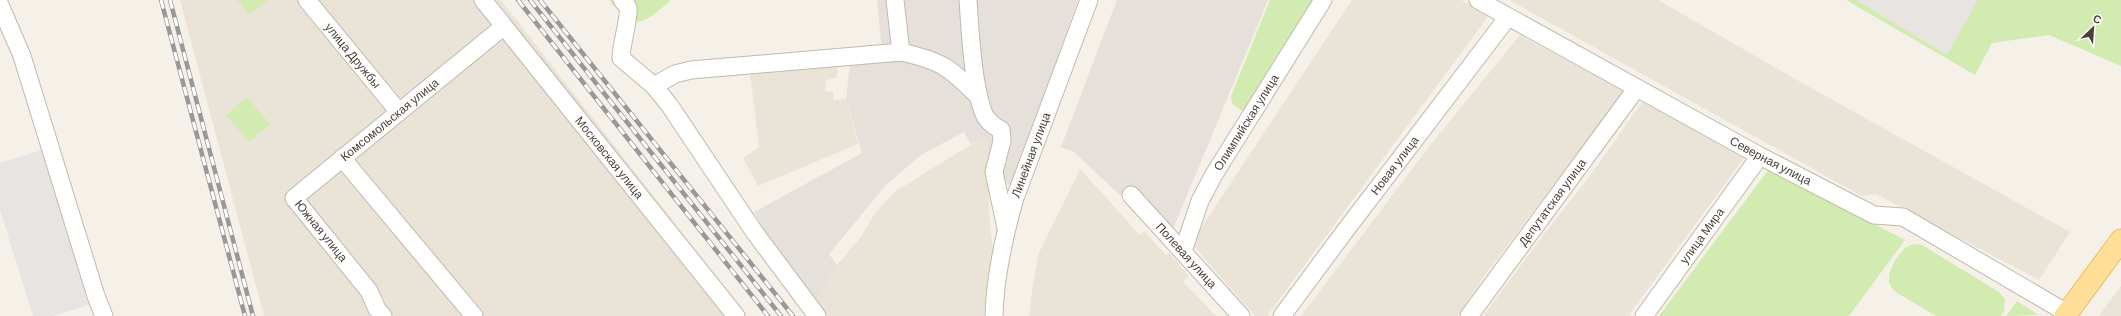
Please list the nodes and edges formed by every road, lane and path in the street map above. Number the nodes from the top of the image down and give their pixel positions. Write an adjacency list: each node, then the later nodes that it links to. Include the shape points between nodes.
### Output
1 (307, 0): 16 (street, улица Дружбы)
2 (483, 0): 11 (street, Московская улица)
3 (622, 0): 13 (street, via 628,8 628,16 621,58)
4 (894, 0): 12 (street)
5 (968, 0): 15 (street)
6 (1089, 0): 20 (street, Линейная улица)
7 (1323, 0): 22 (street, Олимпийская улица, via 1212,176 1200,201)
8 (1478, 0): 10 (street, Северная улица)
9 (0, 5): 24 (street, via 22,56)
10 (1508, 17): 14 (street, Северная улица); 31 (street, Новая улица)
11 (503, 27): 16 (street, Комсомольская улица); 27 (street, Московская улица)
12 (901, 52): 13 (street, via 691,70 675,74); 15 (street, via 943,65 954,72)
13 (654, 86): 28 (street, via 755,233)
14 (1636, 89): 17 (street, Северная улица); 32 (street, Депутатская улица)
15 (978, 96): 20 (street, via 986,116 993,126 1001,130 1002,141 994,172)
16 (399, 112): 18 (street, Комсомольская улица)
17 (1760, 156): 23 (street, Северная улица, via 1874,215 1903,218); 33 (street, улица Мира)
18 (342, 158): 25 (street, Южная улица, via 294,198 369,291); 26 (street, Комсомольская улица)
19 (1131, 195): 22 (street, Полевая улица)
20 (1006, 228): 29 (street, Линейная улица)
21 (2121, 240): 23 (main road)
22 (1183, 251): 30 (street, Полевая улица)
23 (2066, 314)
24 (104, 316)
25 (383, 316)
26 (474, 316)
27 (736, 316)
28 (817, 316)
29 (994, 316)
30 (1241, 316)
31 (1282, 316)
32 (1469, 316)
33 (1644, 316)

